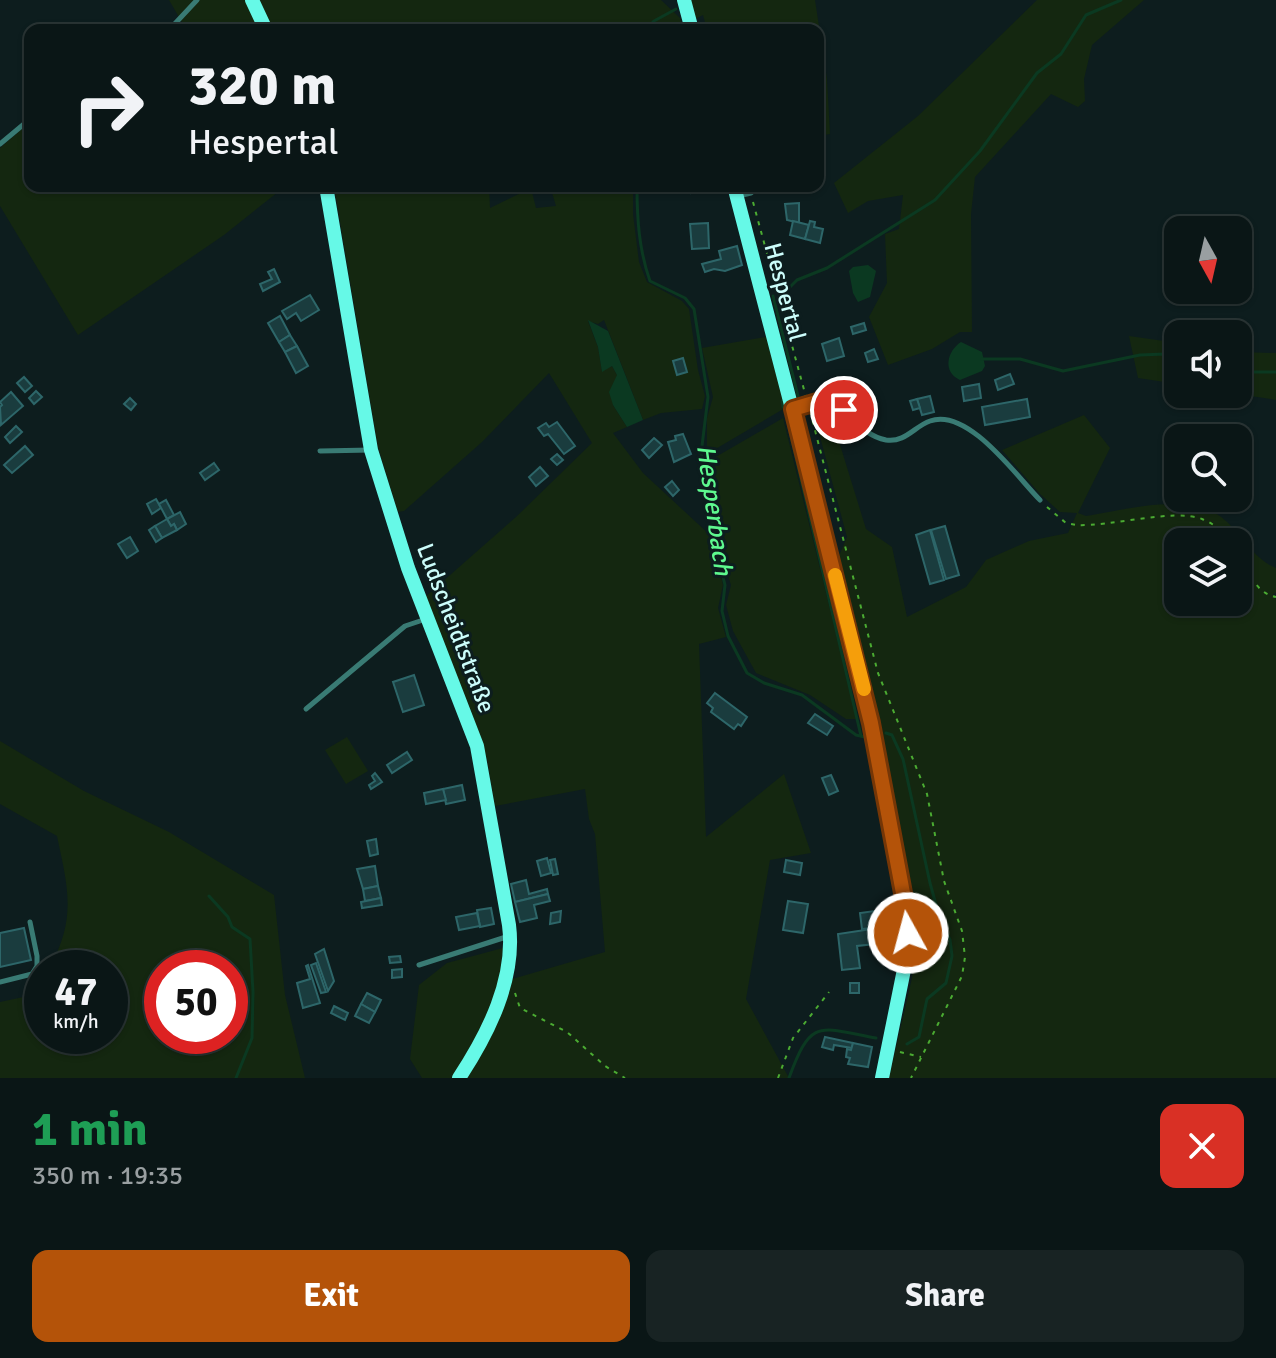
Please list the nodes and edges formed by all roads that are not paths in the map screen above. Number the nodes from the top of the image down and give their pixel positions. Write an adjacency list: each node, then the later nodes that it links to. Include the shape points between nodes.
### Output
1 (197, 0): 4 (lane)
2 (252, 0): 5 (street)
3 (684, 0): 6 (street)
4 (175, 24)
5 (263, 24)
6 (690, 24)
7 (24, 124): 8 (lane)
8 (0, 144)
9 (327, 192): 12 (street, Ludscheidtstraße)
10 (740, 192): 11 (street, Hespertal)
11 (793, 409): 14 (lane, via 820,401 844,410 886,440 905,437 928,421 948,419 987,442); 22 (street, Hespertal, via 871,723 906,909 909,945)
12 (371, 450): 13 (lane); 15 (street, Ludscheidtstraße)
13 (320, 451)
14 (1040, 500)
15 (427, 619): 16 (lane, via 405,626); 18 (street, Ludscheidtstraße, via 477,746)
16 (306, 709)
17 (30, 922): 20 (lane, via 37,966 32,974)
18 (511, 936): 19 (lane); 21 (street, Ludscheidtstraße, via 497,1006 482,1044)
19 (419, 965)
20 (0, 982)
21 (459, 1078)
22 (882, 1078)

